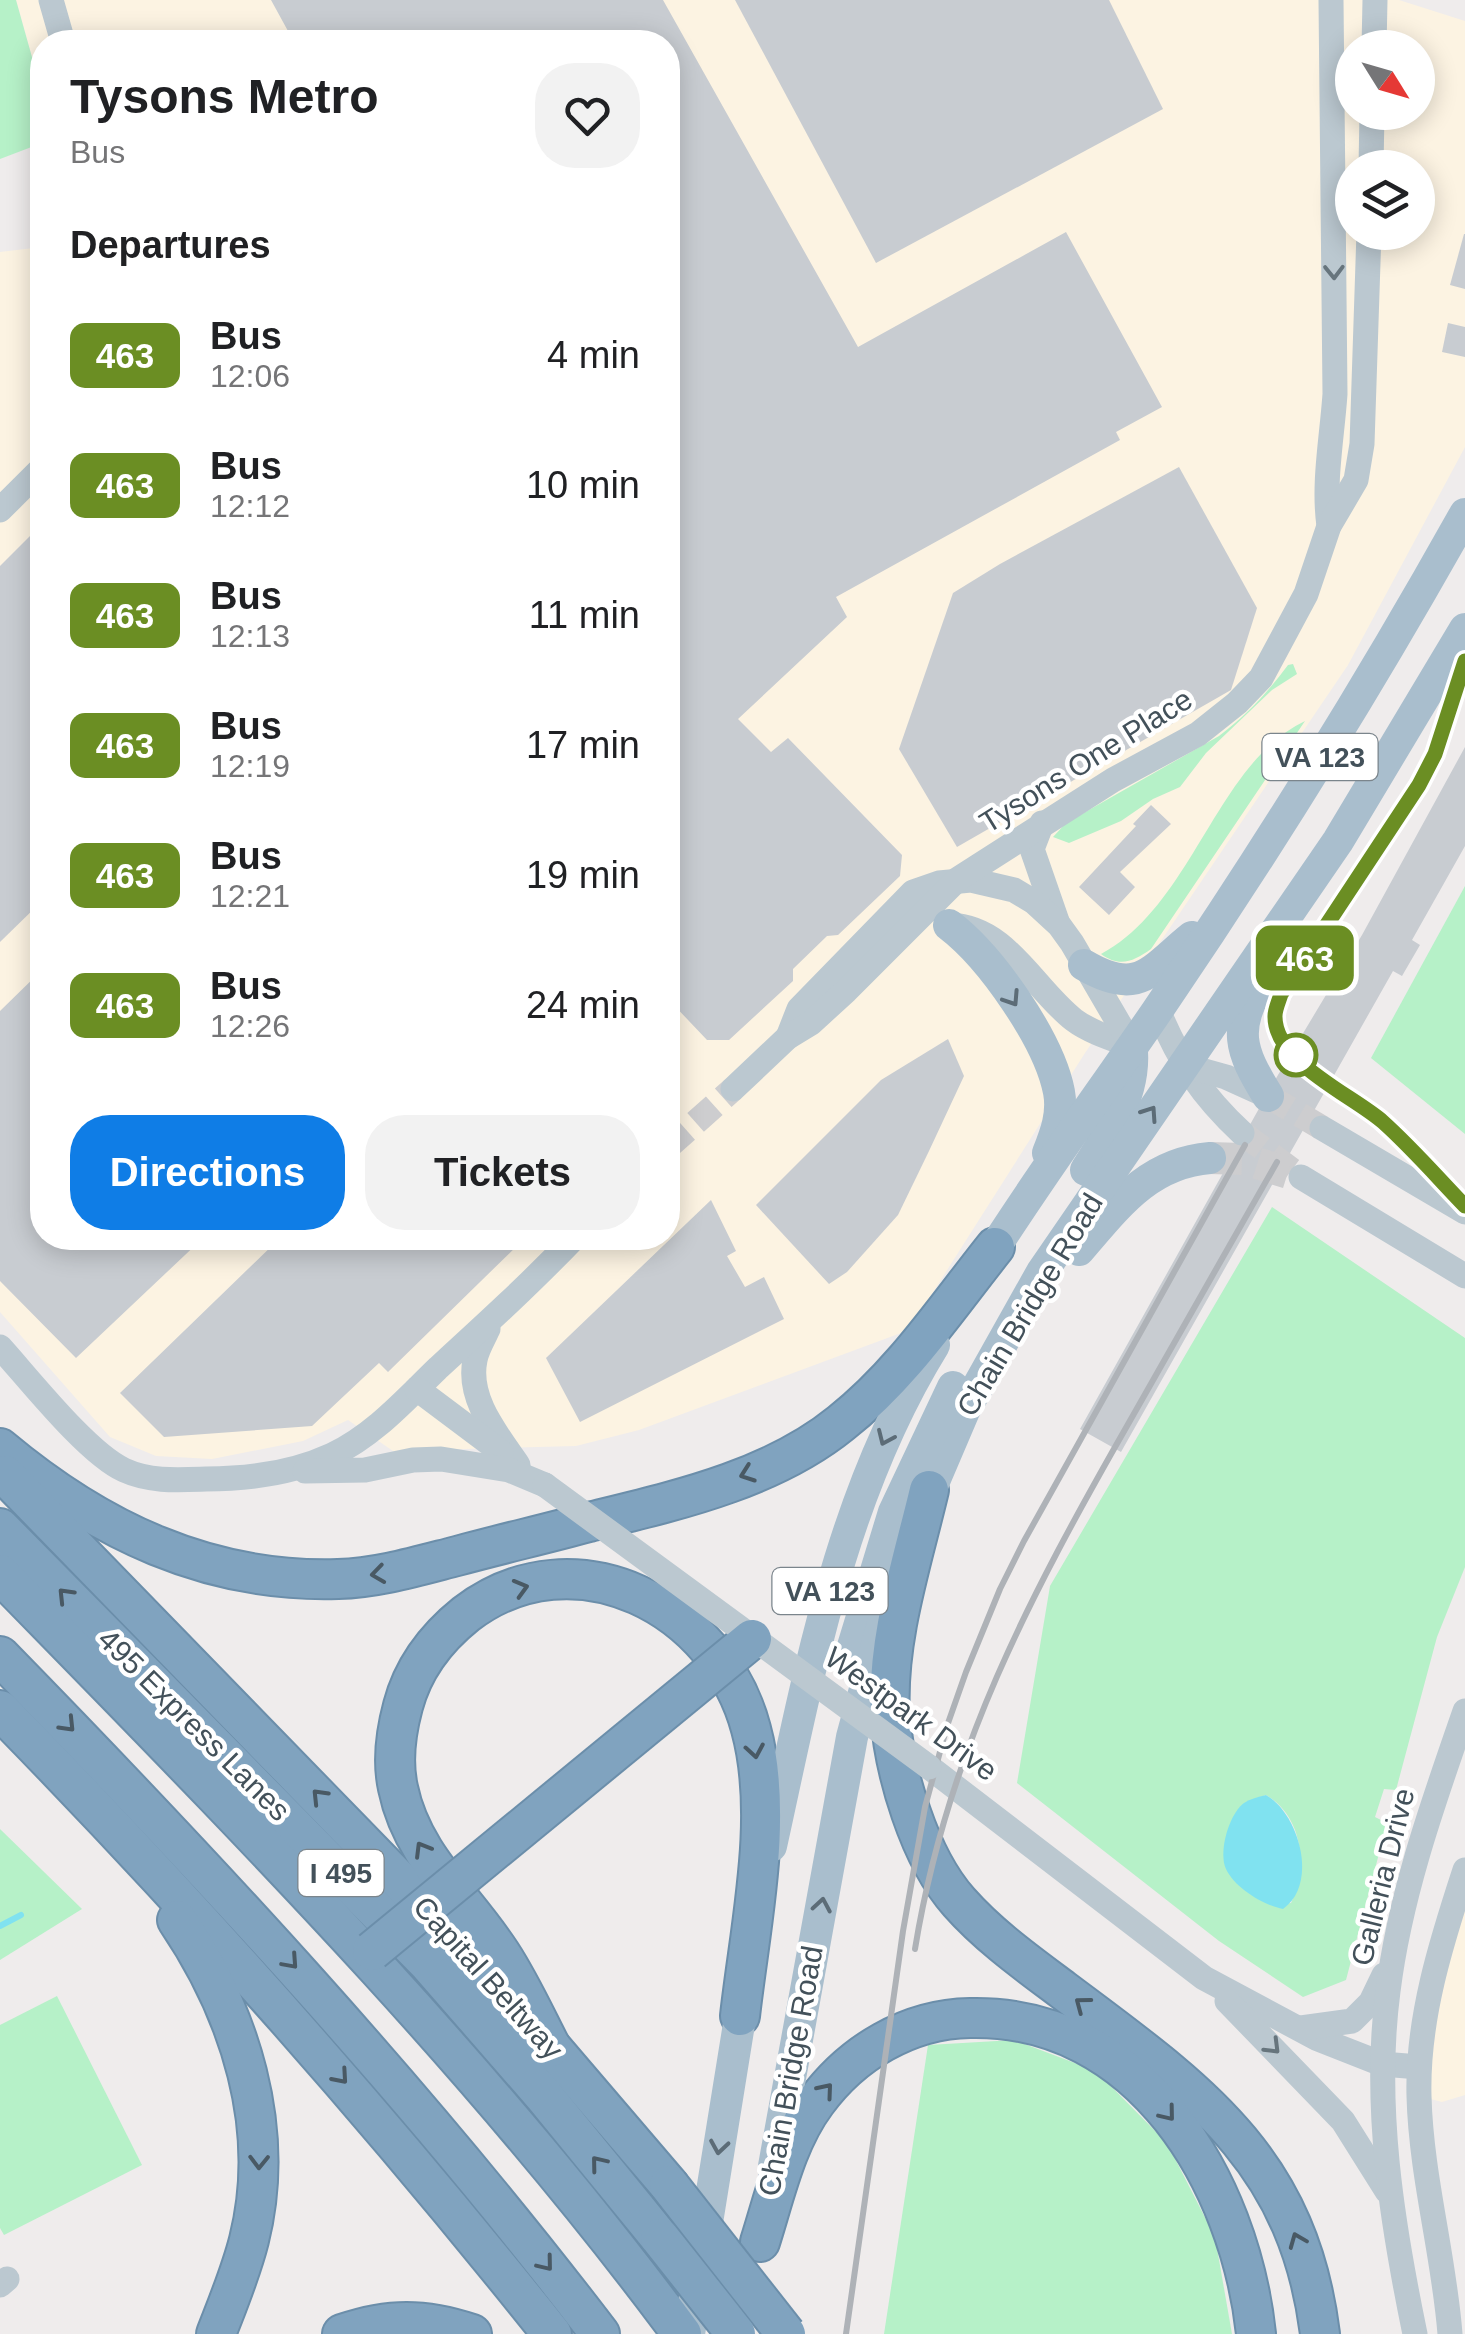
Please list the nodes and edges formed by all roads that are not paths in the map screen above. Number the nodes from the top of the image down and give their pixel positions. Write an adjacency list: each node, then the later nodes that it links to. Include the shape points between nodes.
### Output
1 (51, 0): 4 (street)
2 (1331, 0): 10 (street, one-way to 10, via 1334,394 1324,494)
3 (1375, 0): 5 (street)
4 (60, 30)
5 (1374, 30)
6 (1369, 250): 10 (street, Tysons One Place, via 1362,444 1356,480)
7 (30, 480): 8 (street)
8 (0, 510)
9 (1465, 514): 15 (main road, Chain Bridge Road / VA 123)
10 (1329, 526): 12 (street, Tysons One Place, via 1277,651 1237,703 1198,734)
11 (1465, 630): 13 (main road, Chain Bridge Road / VA 123)
12 (1042, 824): 14 (street, Tysons One Place); 17 (street, via 1032,849)
13 (1338, 841): 22 (main road, Chain Bridge Road / VA 123, via 1215,1019); 25 (main road, via 1243,1016 1241,1043)
14 (958, 880): 17 (street, via 1014,890); 19 (street, Tysons One Place); 21 (street, Tysons One Place, via 912,892 799,1008)
15 (1218, 916): 18 (main road, via 1155,970 1130,979 1110,980); 20 (main road, Chain Bridge Road / VA 123)
16 (949, 925): 19 (street, via 914,939); 23 (street, via 988,936 1076,1022); 30 (main road, one-way to 30, via 971,942 1015,1002 1048,1058 1060,1094 1060,1122)
17 (1058, 926): 18 (street)
18 (1084, 964): 23 (street)
19 (846, 991): 21 (street, Tysons One Place)
20 (1158, 1010): 22 (street); 23 (main road, Chain Bridge Road / VA 123)
21 (788, 1037): 24 (street, Tysons One Place)
22 (1177, 1054): 23 (main road, via 1148,1071); 25 (street); 27 (street); 36 (main road, Chain Bridge Road / VA 123, one-way to 22)
23 (1132, 1062): 30 (main road, Chain Bridge Road / VA 123, via 1093,1103); 52 (main road, via 1104,1142 964,1365 894,1512 850,1657 838,1729)
24 (734, 1089)
25 (1268, 1096)
26 (1322, 1128): 31 (street)
27 (1242, 1134)
28 (1210, 1158): 36 (main road, via 1166,1168 1126,1194)
29 (1301, 1178): 34 (street)
30 (1024, 1204): 32 (main road, Chain Bridge Road / VA 123)
31 (1465, 1212)
32 (995, 1247): 39 (highway, one-way to 39, via 886,1383 803,1448 665,1503 397,1571 339,1579 279,1577 200,1564 86,1511); 58 (main road, Chain Bridge Road / VA 123, one-way to 58, via 910,1384 860,1496 810,1658)
33 (562, 1250): 35 (street)
34 (1465, 1276)
35 (492, 1318): 38 (street); 40 (street, via 475,1359 475,1389)
36 (1002, 1341): 44 (main road, Chain Bridge Road / VA 123)
37 (0, 1347): 42 (street, via 120,1469 176,1480)
38 (417, 1389): 40 (street, Westpark Drive); 42 (street, via 356,1442)
39 (0, 1448)
40 (518, 1464): 43 (street, Westpark Drive)
41 (0, 1470): 60 (highway, Capital Beltway / I 495, one-way to 41, via 402,1882)
42 (280, 1472): 43 (street, via 442,1460 509,1470)
43 (546, 1485): 48 (street, Westpark Drive, bridge)
44 (929, 1490): 52 (main road, Chain Bridge Road / VA 123, via 876,1644); 76 (highway, one-way to 44, via 1298,2240 1271,2182 1238,2136 1180,2078 957,1901 937,1870 909,1809 890,1710 902,1607)
45 (0, 1528): 72 (highway, 495 Express Lanes / I 495, one-way to 45, bridge, via 429,1964)
46 (0, 1574): 56 (highway, via 320,1902)
47 (0, 1604): 56 (highway)
48 (752, 1639): 56 (highway, bridge); 57 (street, Westpark Drive, bridge)
49 (0, 1656): 70 (highway, one-way to 70, via 360,2040)
50 (0, 1710): 53 (highway)
51 (1465, 1711): 55 (street, Galleria Drive)
52 (843, 1785): 64 (main road, Chain Bridge Road / VA 123, one-way to 52)
53 (111, 1823): 66 (highway, one-way to 66, via 218,1990 250,2087 260,2156 257,2196 238,2279); 69 (highway, one-way to 69, via 368,2108)
54 (1465, 1870): 62 (street, via 1440,1945)
55 (1396, 1942): 59 (street, via 1381,1986 1362,2014 1340,2025); 61 (street, Galleria Drive)
56 (364, 1958): 65 (highway, via 513,2158)
57 (1204, 1978): 59 (street, Westpark Drive); 63 (street, one-way to 63, via 1344,2120)
58 (740, 2016): 60 (highway, one-way to 58, via 500,1953 424,1855 402,1802 395,1762 408,1687 427,1653 481,1603 524,1585 561,1580 626,1589 688,1626 732,1677 752,1733 760,1802); 71 (main road, VA 123, one-way to 71)
59 (1296, 2030): 61 (street, Westpark Drive)
60 (551, 2047): 74 (highway, Capital Beltway / I 495, bridge)
61 (1382, 2064): 62 (street, Westpark Drive); 63 (street)
62 (1420, 2066): 78 (street, via 1421,2126)
63 (1394, 2205): 77 (street)
64 (760, 2242): 73 (main road, VA 123); 75 (highway, one-way to 75, via 798,2133 849,2065 928,2022 1020,2020 1094,2049 1177,2126 1224,2205 1247,2270)
65 (650, 2317): 71 (highway)
66 (216, 2334)
67 (342, 2334): 68 (highway, via 381,2322 446,2325)
68 (472, 2334)
69 (552, 2334)
70 (600, 2334)
71 (686, 2334)
72 (736, 2334)
73 (744, 2334)
74 (786, 2334)
75 (1256, 2334)
76 (1320, 2334)
77 (1414, 2334)
78 (1450, 2334)

